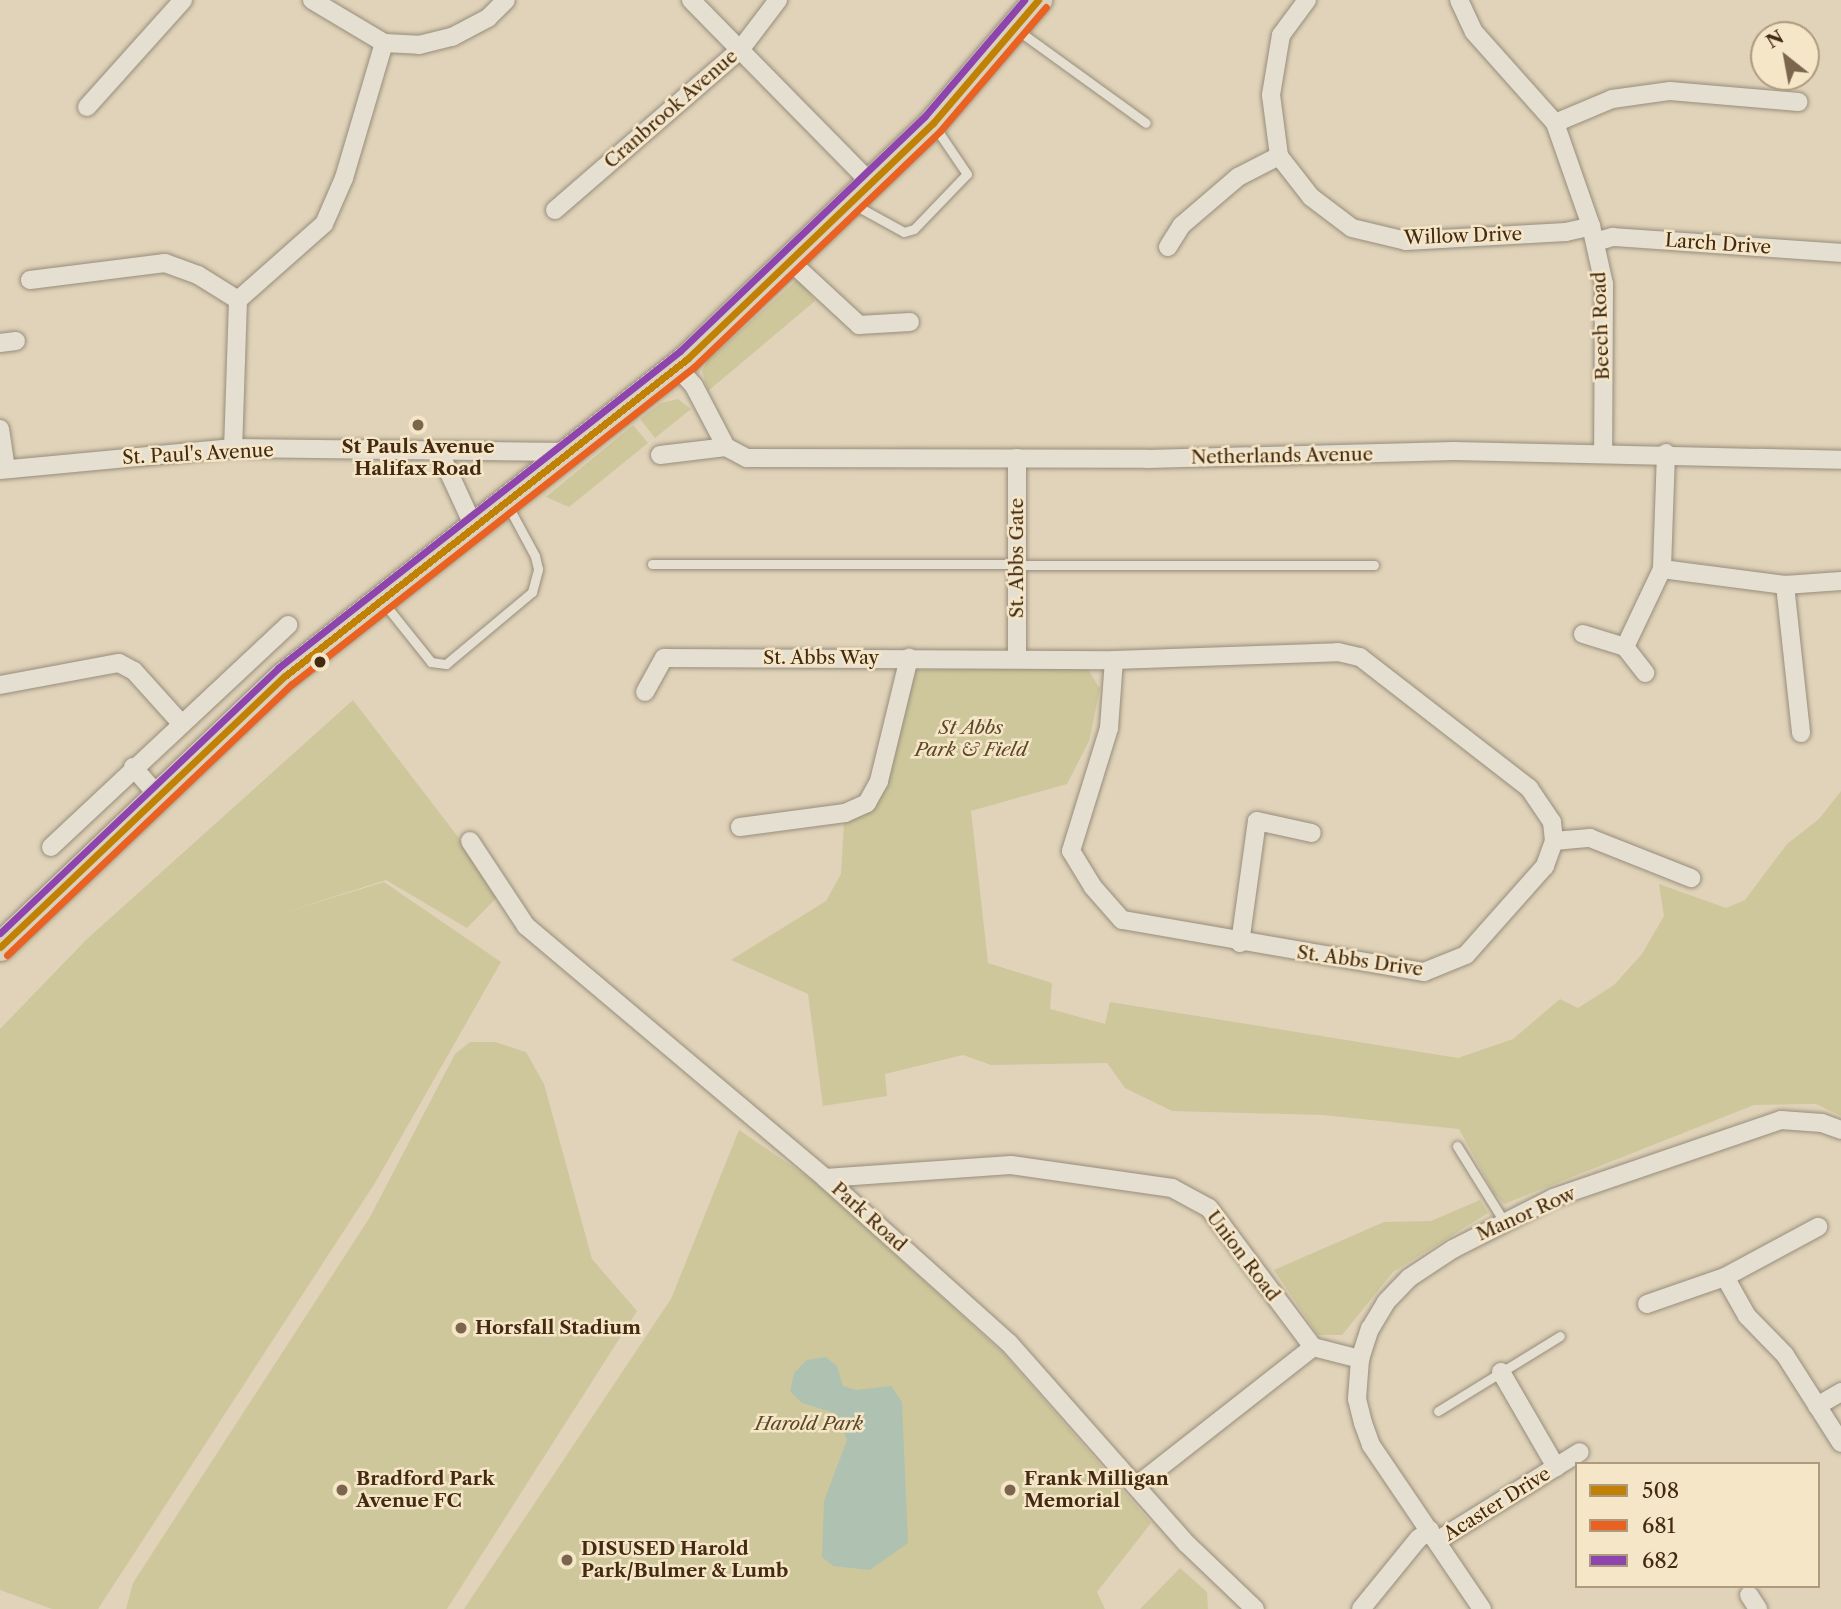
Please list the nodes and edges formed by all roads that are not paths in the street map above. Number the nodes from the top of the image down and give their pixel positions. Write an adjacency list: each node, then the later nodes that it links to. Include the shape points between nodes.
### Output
1 (183, 0): 13 (street)
2 (312, 0): 10 (street)
3 (506, 0): 10 (street, via 488,19 452,37 419,45)
4 (691, 0): 11 (street)
5 (778, 0): 11 (street, Cranbrook Avenue)
6 (1038, 0): 9 (highway)
7 (1307, 0): 17 (street, via 1281,36 1279,47 1271,95)
8 (1459, 0): 16 (street, Beech Road, via 1474,32)
9 (1015, 28): 14 (highway); 15 (lane)
10 (384, 43): 26 (street, via 344,178 324,224)
11 (740, 50): 18 (street); 20 (street, Cranbrook Avenue)
12 (1799, 102): 16 (street, via 1670,91 1612,99)
13 (87, 107)
14 (933, 122): 18 (highway); 19 (lane, via 967,174 962,183 914,229 904,232)
15 (1146, 123)
16 (1555, 123): 21 (street, Beech Road)
17 (1279, 156): 21 (street, Willow Drive, via 1311,197 1352,228 1406,241); 22 (street, via 1238,177 1182,225)
18 (871, 183): 19 (highway)
19 (851, 203): 24 (highway)
20 (555, 210)
21 (1593, 234): 23 (street, Larch Drive); 34 (street, Beech Road, via 1604,284)
22 (1168, 247)
23 (1841, 253)
24 (791, 261): 27 (street, via 859,325); 28 (highway)
25 (30, 280): 26 (street, via 164,263 198,275)
26 (238, 300): 31 (street)
27 (910, 322)
28 (677, 367): 30 (street, via 694,386); 33 (highway)
29 (0, 429): 39 (street)
30 (726, 447): 36 (street, Netherlands Avenue); 37 (street, Netherlands Avenue, via 747,458)
31 (233, 448): 32 (street, St. Paul's Avenue); 39 (street, St. Paul's Avenue)
32 (439, 451): 33 (street, St. Paul's Avenue); 41 (street)
33 (572, 452): 40 (highway)
34 (1603, 452): 35 (street, Netherlands Avenue); 37 (street, Netherlands Avenue)
35 (1666, 453): 38 (street, Netherlands Avenue); 45 (street)
36 (660, 455)
37 (1017, 458): 44 (street, St. Abbs Gate)
38 (1841, 460)
39 (3, 469)
40 (506, 503): 41 (highway); 48 (lane, via 535,556 538,569 532,593 446,664 431,662)
41 (474, 527): 48 (highway)
42 (652, 564): 44 (lane)
43 (1374, 565): 44 (lane)
44 (1017, 566): 53 (street, St. Abbs Gate)
45 (1662, 569): 47 (street); 51 (street)
46 (1841, 581): 47 (street)
47 (1785, 585): 59 (street)
48 (381, 599): 61 (highway, via 285,676)
49 (288, 625): 58 (street)
50 (1583, 634): 51 (street)
51 (1625, 647): 55 (street)
52 (909, 658): 53 (street, St. Abbs Way); 57 (street, St. Abbs Way, via 664,658); 62 (street, via 878,781 867,803 845,813)
53 (1017, 658): 54 (street)
54 (1114, 660): 65 (street, via 1338,652 1360,657 1529,788 1552,822); 68 (street, St. Abbs Drive, via 1109,728 1071,851 1093,887 1122,920)
55 (1645, 673)
56 (0, 685): 58 (street, via 119,663 134,671)
57 (645, 692)
58 (180, 722): 60 (street)
59 (1801, 733)
60 (133, 767): 61 (street); 66 (street)
61 (158, 796): 69 (highway)
62 (740, 827)
63 (1312, 833): 68 (street, via 1253,820)
64 (470, 841): 72 (street, Park Road, via 526,926)
65 (1554, 841): 67 (street, via 1590,838); 68 (street, St. Abbs Drive, via 1545,866 1466,955 1444,968 1424,972)
66 (51, 846)
67 (1691, 878)
68 (1240, 943)
69 (0, 947)
70 (1841, 1130): 73 (street, Manor Row, via 1822,1123 1781,1120 1553,1198)
71 (1457, 1146): 73 (lane)
72 (825, 1178): 78 (street, Union Road, via 1011,1165 1172,1188 1209,1208); 87 (street, Park Road, via 1009,1343)
73 (1503, 1220): 79 (street, Manor Row, via 1409,1278 1370,1329)
74 (1818, 1227): 75 (street)
75 (1725, 1277): 76 (street); 82 (street, via 1747,1316 1785,1355)
76 (1647, 1304)
77 (1560, 1336): 80 (lane)
78 (1312, 1347): 79 (street); 87 (street)
79 (1360, 1359): 88 (street, via 1357,1399 1371,1445)
80 (1501, 1372): 83 (lane); 86 (street, Acaster Drive)
81 (1841, 1392): 82 (street)
82 (1817, 1406): 84 (street)
83 (1438, 1411)
84 (1841, 1443)
85 (1580, 1452): 86 (street, Acaster Drive)
86 (1556, 1467): 88 (street, Acaster Drive)
87 (1136, 1486): 89 (street, Park Road, via 1187,1544)
88 (1433, 1536): 90 (street, Acaster Drive, via 1418,1539); 91 (street)
89 (1255, 1609)
90 (1361, 1609)
91 (1482, 1609)

